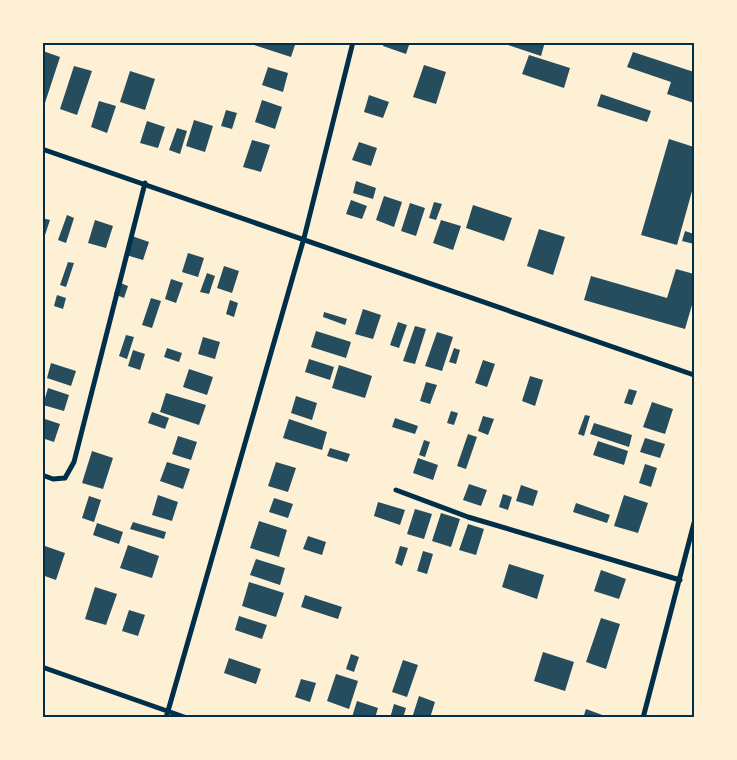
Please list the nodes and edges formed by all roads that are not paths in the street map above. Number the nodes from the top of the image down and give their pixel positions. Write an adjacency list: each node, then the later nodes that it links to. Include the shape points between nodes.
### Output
1 (353, 42): 4 (street)
2 (42, 149): 3 (street)
3 (146, 183): 4 (street); 6 (street, via 74,462 65,478 53,479)
4 (304, 238): 5 (street); 11 (street)
5 (694, 375)
6 (42, 475)
7 (396, 490): 9 (street, via 468,517)
8 (694, 523): 9 (street)
9 (680, 580): 14 (street)
10 (42, 667): 11 (street)
11 (168, 710): 12 (street); 13 (street)
12 (166, 718)
13 (187, 718)
14 (643, 718)

